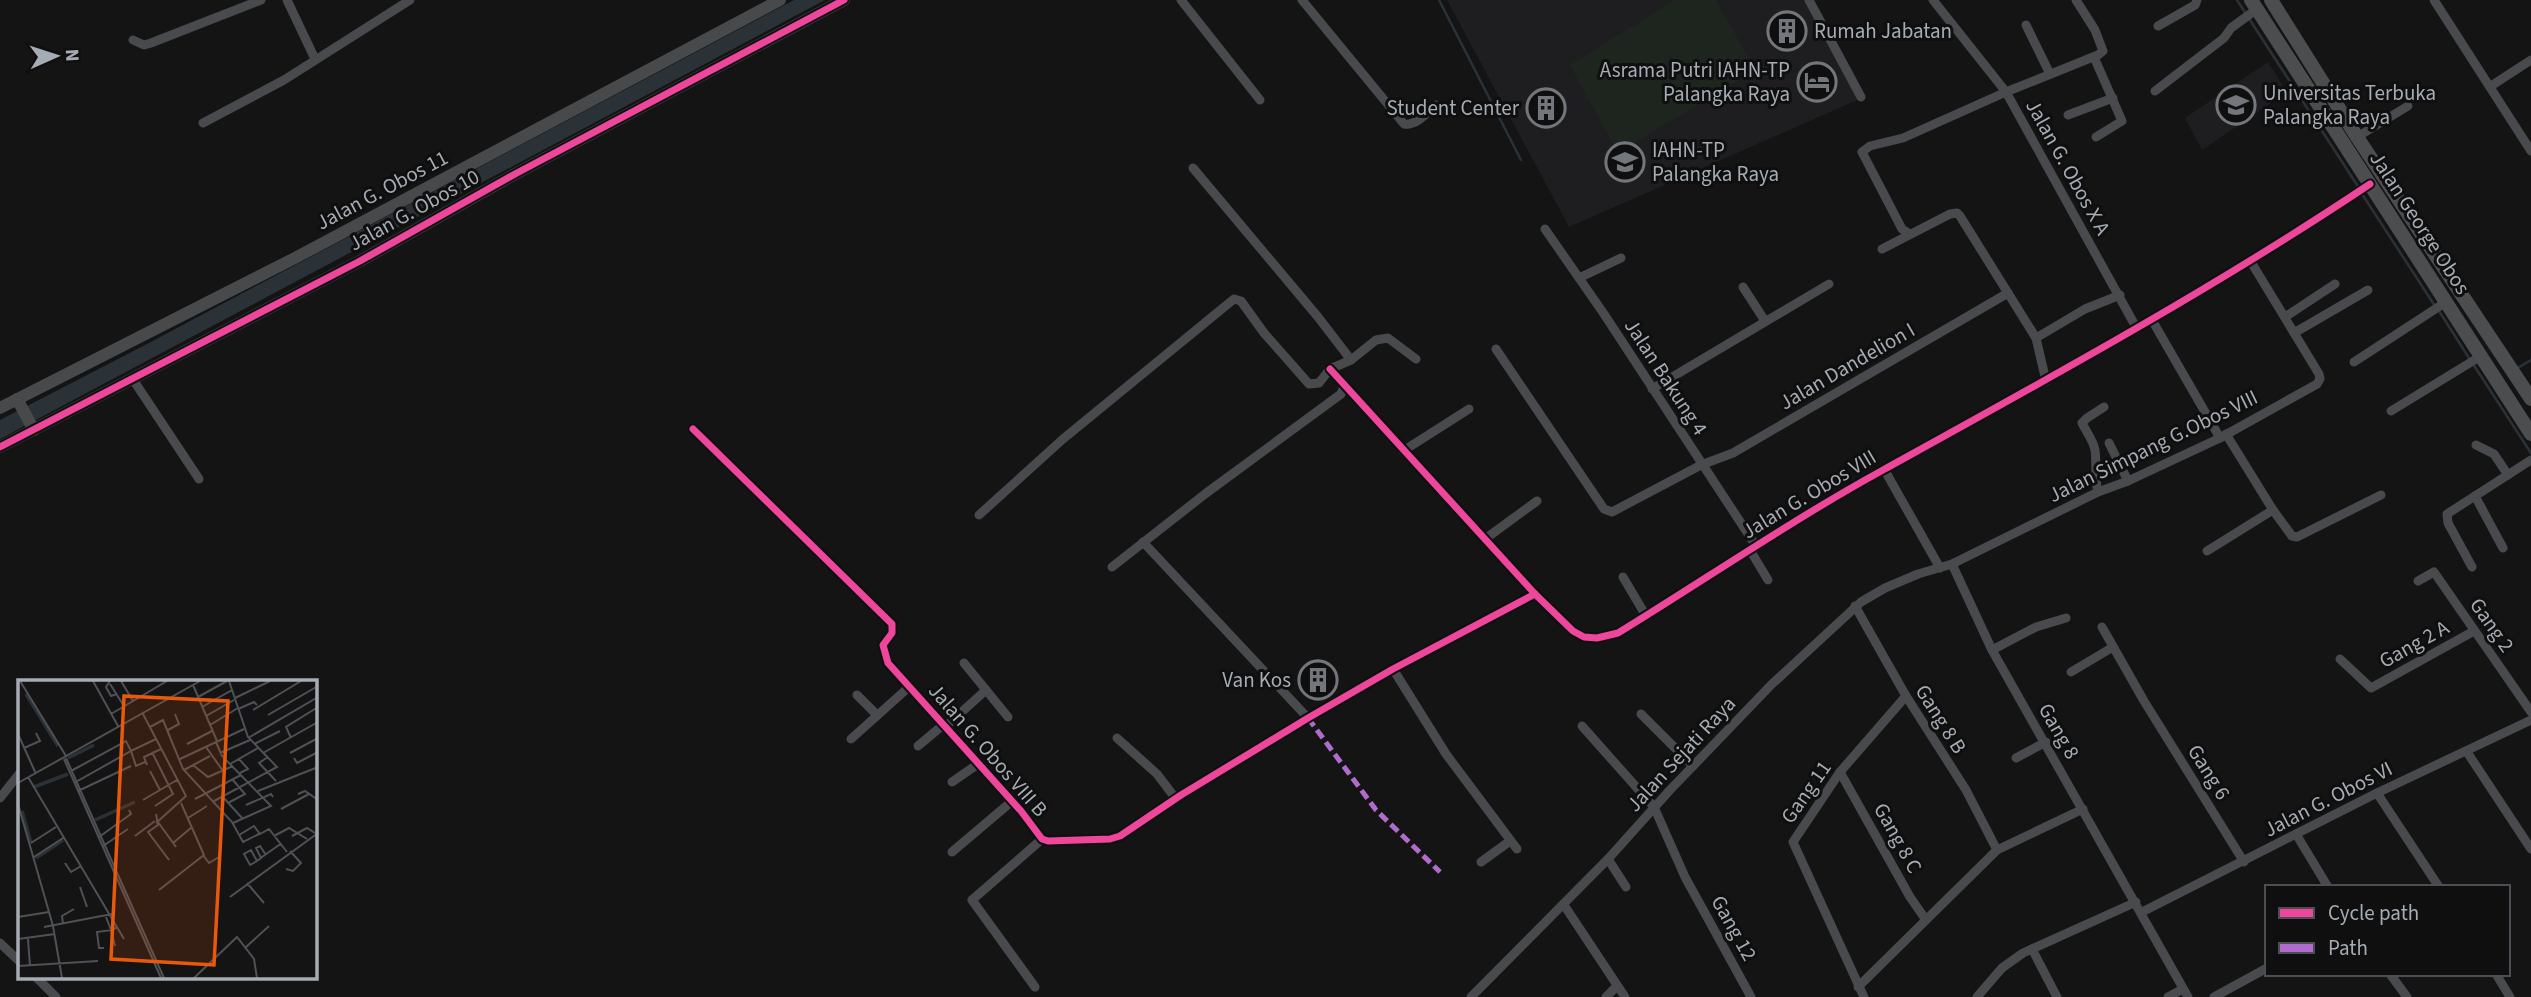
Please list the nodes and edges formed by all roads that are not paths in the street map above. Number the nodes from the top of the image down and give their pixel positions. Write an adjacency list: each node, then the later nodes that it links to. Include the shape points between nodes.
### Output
1 (261, 0): 17 (street, via 151,43)
2 (287, 0): 19 (street)
3 (410, 0): 19 (street)
4 (780, 0): 69 (street, Jalan G. Obos 11)
5 (844, 0): 64 (street, Jalan G. Obos 10, via 360,261)
6 (1181, 0): 29 (street)
7 (1302, 0): 30 (street, via 1404,124 1415,122)
8 (1809, 0): 27 (street)
9 (1933, 0): 26 (street)
10 (2076, 0): 18 (street, via 2104,47)
11 (2197, 0): 16 (street)
12 (2271, 0): 21 (main road, Jalan George Obos)
13 (2437, 1): 24 (street)
14 (2254, 5): 22 (main road, Jalan George Obos); 25 (street, via 2224,38)
15 (2026, 25): 23 (street)
16 (2158, 26)
17 (133, 40)
18 (2094, 57): 23 (street, Jalan G. Obos X A); 28 (street)
19 (314, 59): 33 (street)
20 (2531, 60): 24 (street)
21 (2310, 63): 22 (main road); 35 (main road, Jalan George Obos)
22 (2297, 71): 38 (main road, Jalan George Obos)
23 (2050, 74): 26 (street, Jalan G. Obos X A)
24 (2491, 86): 36 (street)
25 (2155, 91)
26 (2006, 92): 40 (street, via 1862,152 1902,229); 50 (street, Jalan G. Obos X A)
27 (1861, 97)
28 (2113, 97): 32 (street); 34 (street, via 2123,121)
29 (1260, 100)
30 (1436, 105)
31 (2408, 106): 35 (street)
32 (2068, 116)
33 (203, 122)
34 (2096, 136)
35 (2357, 137): 68 (main road, Jalan George Obos)
36 (2531, 151)
37 (1194, 169): 61 (street)
38 (2370, 184): 43 (street, Jalan G. Obos VIII); 51 (main road, Jalan George Obos)
39 (1545, 229): 44 (street, Jalan Bakung 4)
40 (1910, 234): 41 (street); 49 (street, via 1957,214)
41 (1882, 249)
42 (1620, 258): 44 (street)
43 (2250, 262): 52 (street, Jalan Simpang G.Obos VIII); 54 (street, Jalan G. Obos VIII)
44 (1579, 278): 67 (street, Jalan Bakung 4)
45 (1829, 284): 53 (street)
46 (2335, 284): 52 (street)
47 (1743, 287): 53 (street)
48 (2368, 290): 56 (street)
49 (2008, 293): 57 (street); 83 (street, Jalan Dandelion I, via 1733,453)
50 (2120, 295): 55 (street, Jalan G. Obos X A); 57 (street)
51 (2446, 302): 59 (main road, Jalan George Obos); 62 (street)
52 (2285, 317): 56 (street, Jalan Simpang G.Obos VIII)
53 (1767, 319): 67 (street)
54 (2152, 320): 55 (street, Jalan G. Obos VIII); 77 (street)
55 (2137, 329): 65 (street, Jalan G. Obos VIII)
56 (2294, 333): 77 (street, Jalan Simpang G.Obos VIII, via 2319,374 2319,382)
57 (2036, 338): 65 (street)
58 (1496, 349): 83 (street, Jalan Dandelion I, via 1606,511 1617,511)
59 (2481, 356): 73 (street); 76 (main road, Jalan George Obos)
60 (1416, 359): 61 (street, via 1388,338 1376,340)
61 (1351, 360): 63 (street)
62 (2354, 362)
63 (1330, 369): 66 (street, Jalan G. Obos VIII); 93 (street, via 1319,383 1306,382 1241,301 1231,300)
64 (132, 378): 74 (street, Jalan G. Obos 10); 86 (street)
65 (2046, 381): 84 (street, Jalan G. Obos VIII)
66 (1344, 386): 81 (street, Jalan G. Obos VIII); 95 (street, via 1341,394)
67 (1652, 389): 83 (street, Jalan Bakung 4)
68 (2529, 392)
69 (20, 404): 71 (street, Jalan G. Obos 11); 74 (street)
70 (2104, 407): 88 (street, via 2082,423 2095,452)
71 (0, 408)
72 (1469, 409): 81 (street)
73 (2391, 411)
74 (32, 427): 80 (street, Jalan G. Obos 10)
75 (693, 429): 118 (street, Jalan G. Obos VIII B, via 892,624 892,633 883,645 888,663)
76 (2531, 434)
77 (2223, 436): 87 (street, Jalan Simpang G.Obos VIII); 92 (street)
78 (2109, 443): 87 (street)
79 (2476, 444): 85 (street, via 2494,454)
80 (0, 447)
81 (1403, 451): 94 (street, Jalan G. Obos VIII)
82 (2531, 460): 85 (street)
83 (1701, 465): 96 (street, Jalan Bakung 4)
84 (1884, 469): 96 (street, Jalan G. Obos VIII); 102 (street)
85 (2508, 475): 90 (street)
86 (199, 479)
87 (2128, 481): 88 (street, Jalan Simpang G.Obos VIII)
88 (2098, 492): 99 (street, Jalan Simpang G.Obos VIII)
89 (2381, 495): 92 (street, via 2297,537)
90 (2475, 496): 97 (street); 101 (street, via 2449,512 2447,519)
91 (1537, 500): 94 (street)
92 (2273, 510): 98 (street)
93 (979, 515)
94 (1485, 539): 106 (street, Jalan G. Obos VIII)
95 (1143, 542): 100 (street); 126 (street)
96 (1753, 548): 104 (street, Jalan Bakung 4); 108 (street, Jalan G. Obos VIII)
97 (2503, 548)
98 (2207, 551)
99 (1952, 564): 102 (street, Jalan Simpang G.Obos VIII); 113 (street, Gang 8)
100 (1112, 567)
101 (2472, 567)
102 (1940, 568): 107 (street, Jalan Sejati Raya, via 1885,588)
103 (1623, 577): 108 (street)
104 (1768, 580)
105 (2418, 581): 111 (street, Gang 2, via 2434,572)
106 (1535, 594): 108 (street, Jalan G. Obos VIII, via 1584,637 1612,636); 116 (street, Jalan G. Obos VIII B)
107 (1855, 606): 121 (street, Gang 8 B); 137 (street, Jalan Sejati Raya)
108 (1646, 616)
109 (2066, 618): 113 (street, via 2036,627)
110 (2102, 627): 112 (street, Gang 6)
111 (2474, 631): 114 (street, Gang 2 A, via 2371,688); 122 (street, Gang 2)
112 (2113, 647): 117 (street); 154 (street, Gang 6)
113 (1992, 650): 132 (street, Gang 8)
114 (2340, 659)
115 (964, 663): 119 (street)
116 (1393, 669): 126 (street, Jalan G. Obos VIII B); 153 (street, via 1446,754 1514,845)
117 (2071, 672)
118 (909, 687): 124 (street); 128 (street, Jalan G. Obos VIII B)
119 (986, 690): 125 (street); 128 (street)
120 (857, 695): 124 (street)
121 (1906, 696): 138 (street, Gang 11); 150 (street, Gang 8 B, via 1966,790)
122 (2531, 712)
123 (1641, 713): 137 (street)
124 (876, 714): 131 (street)
125 (1008, 717)
126 (1308, 719): 143 (street, Jalan G. Obos VIII B)
127 (2531, 720): 134 (street, Jalan G. Obos VI)
128 (944, 726): 133 (street); 136 (street, Jalan G. Obos VIII B)
129 (1582, 726): 145 (street, Gang 12)
130 (1117, 738): 143 (street, via 1157,774)
131 (851, 739)
132 (2046, 742): 135 (street); 146 (street, Gang 8)
133 (918, 746)
134 (2468, 751): 141 (street, Jalan G. Obos VI); 149 (street)
135 (2016, 758)
136 (978, 764): 140 (street); 144 (street, Jalan G. Obos VIII B)
137 (1693, 766): 145 (street, Jalan Sejati Raya)
138 (1840, 772): 161 (street, Gang 8 C); 171 (street, Gang 11, via 1793,842)
139 (18, 775): 142 (street)
140 (952, 782)
141 (2377, 793): 147 (street, Jalan G. Obos VI); 156 (street)
142 (0, 798)
143 (1176, 799): 148 (street, Jalan G. Obos VIII B, via 1110,839)
144 (1011, 802): 148 (street, Jalan G. Obos VIII B); 151 (street)
145 (1654, 807): 152 (street, Jalan Sejati Raya); 177 (street, Gang 12, via 1685,877)
146 (2083, 809): 150 (street); 158 (street, Gang 8)
147 (2296, 834): 154 (street, Jalan G. Obos VI); 155 (street)
148 (1042, 839): 169 (street, via 972,900)
149 (2531, 849)
150 (1997, 850): 161 (street)
151 (952, 852)
152 (1608, 859): 157 (street); 159 (street, Jalan Sejati Raya)
153 (1481, 862)
154 (2244, 862): 160 (street, Jalan G. Obos VI)
155 (2327, 885)
156 (2438, 885)
157 (1626, 887)
158 (2136, 902): 160 (street, Gang 8); 163 (street)
159 (1564, 905): 170 (street); 174 (street, Jalan Sejati Raya)
160 (2142, 912): 172 (street, Gang 8)
161 (1926, 920): 171 (street)
162 (0, 943): 164 (street)
163 (2032, 949): 179 (street, via 2002,968); 180 (street)
164 (18, 960)
165 (2265, 969): 182 (street)
166 (2391, 976): 183 (street)
167 (2497, 976): 184 (street)
168 (38, 979): 173 (street)
169 (1035, 986)
170 (1617, 986): 175 (street); 176 (street)
171 (1858, 987): 178 (street, Gang 11)
172 (2186, 993): 181 (street)
173 (56, 997)
174 (1471, 997)
175 (1606, 997)
176 (1625, 997)
177 (1751, 997)
178 (1864, 997)
179 (1977, 997)
180 (2057, 997)
181 (2168, 997)
182 (2214, 997)
183 (2407, 997)
184 (2510, 997)

